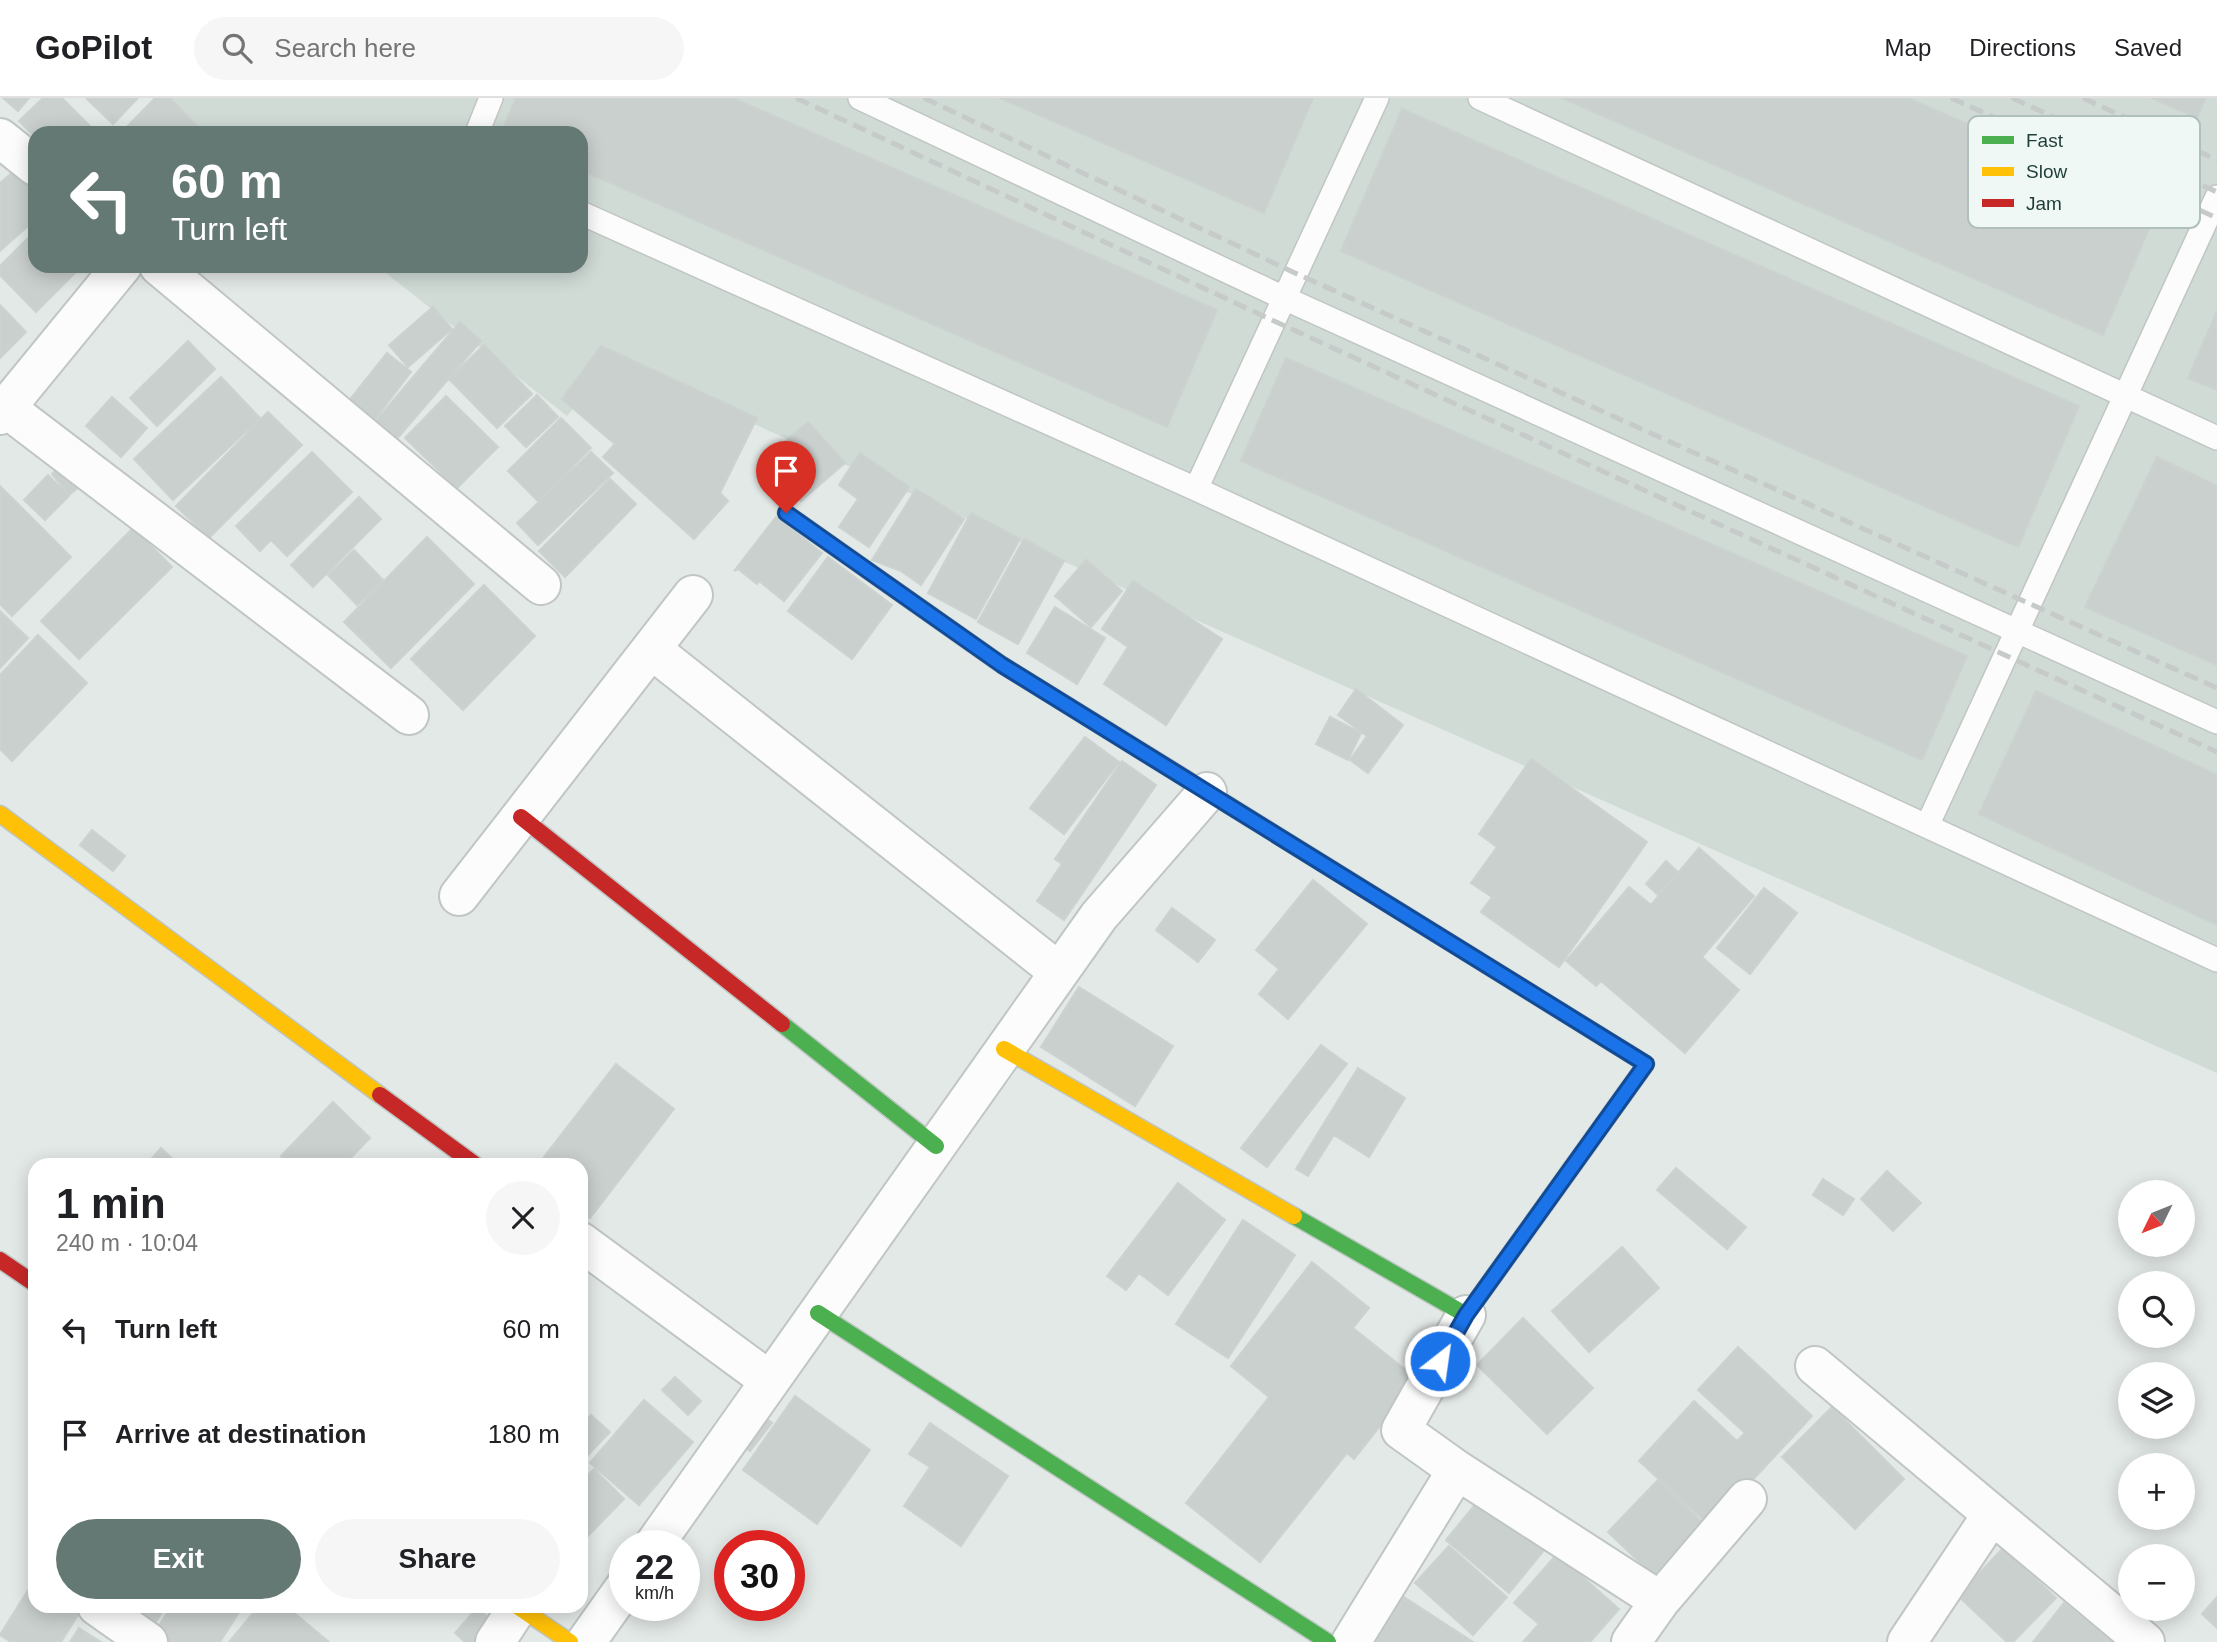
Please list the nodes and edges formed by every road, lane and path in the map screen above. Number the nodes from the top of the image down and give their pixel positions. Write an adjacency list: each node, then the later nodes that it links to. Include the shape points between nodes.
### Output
1 (491, 98): 5 (lane)
2 (859, 98): 12 (lane)
3 (1377, 98): 12 (lane)
4 (1480, 98): 13 (lane)
5 (480, 126)
6 (0, 138): 7 (street)
7 (28, 160)
8 (2217, 197): 13 (lane)
9 (588, 216): 16 (lane)
10 (116, 273): 14 (street)
11 (167, 273): 18 (street)
12 (1284, 298): 16 (lane); 20 (lane)
13 (2126, 396): 15 (lane); 20 (lane)
14 (3, 412): 22 (street)
15 (2217, 439)
16 (1196, 489): 27 (lane)
17 (786, 513): 24 (street, via 1002,665)
18 (541, 585)
19 (693, 595): 21 (street)
20 (2017, 629): 23 (lane); 27 (lane)
21 (651, 649): 26 (street); 30 (street)
22 (410, 715)
23 (2217, 722)
24 (1207, 792): 30 (street, via 1099,916); 38 (street, via 1646,1064)
25 (0, 814): 33 (street)
26 (521, 817): 28 (street); 32 (street)
27 (1927, 826): 29 (lane)
28 (459, 896)
29 (2217, 960)
30 (1059, 972): 31 (street)
31 (1004, 1049): 32 (street); 38 (street)
32 (936, 1146): 37 (street)
33 (466, 1158)
34 (588, 1247): 40 (street)
35 (0, 1260): 36 (street)
36 (28, 1279)
37 (818, 1313): 40 (street); 54 (street)
38 (1466, 1315): 41 (street, via 1401,1430)
39 (1815, 1366): 43 (street)
40 (770, 1381): 44 (street)
41 (1457, 1470): 45 (street); 55 (street)
42 (1747, 1499): 45 (street)
43 (1991, 1516): 57 (street); 58 (street)
44 (665, 1530)
45 (1660, 1601): 56 (street)
46 (609, 1610): 53 (street)
47 (107, 1613): 50 (street)
48 (513, 1613): 51 (street)
49 (526, 1613): 52 (street)
50 (148, 1642)
51 (495, 1642)
52 (570, 1642)
53 (586, 1642)
54 (1328, 1642)
55 (1351, 1642)
56 (1631, 1642)
57 (1907, 1642)
58 (2145, 1642)

